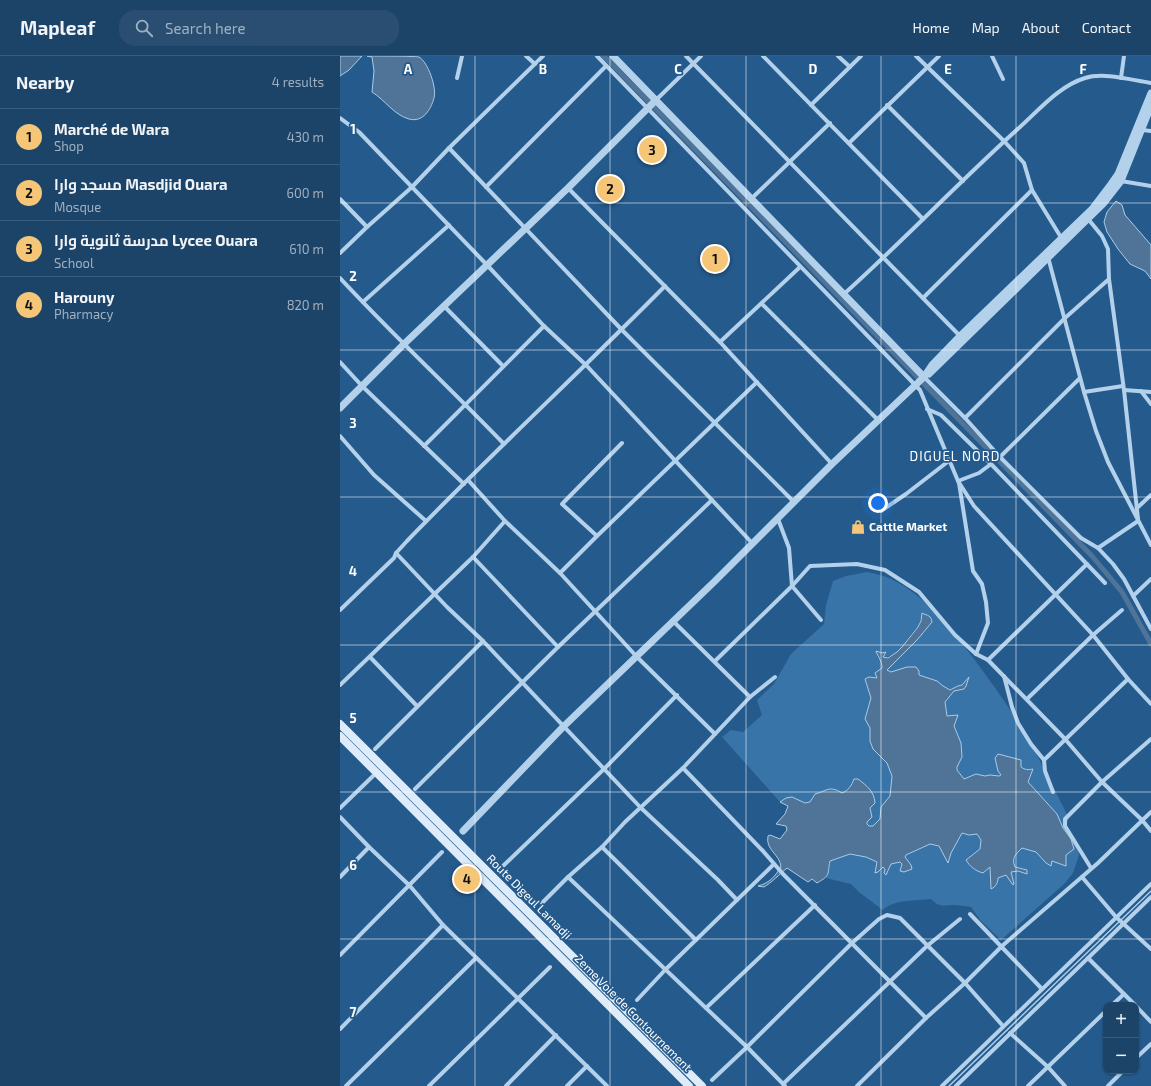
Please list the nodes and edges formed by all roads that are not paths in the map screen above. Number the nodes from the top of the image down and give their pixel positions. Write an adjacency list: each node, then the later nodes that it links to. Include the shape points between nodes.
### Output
1 (462, 56): 20 (street)
2 (526, 56): 16 (street)
3 (543, 56): 16 (street)
4 (597, 56): 17 (street)
5 (613, 56): 25 (street)
6 (686, 56): 15 (street)
7 (701, 56): 15 (street)
8 (763, 56): 26 (street)
9 (838, 56): 18 (street)
10 (861, 56): 18 (street)
11 (916, 56): 19 (street)
12 (939, 56): 19 (street)
13 (992, 56): 22 (street)
14 (1124, 56): 21 (street)
15 (693, 63): 25 (street); 36 (street)
16 (535, 64): 35 (street)
17 (606, 66): 25 (street); 42 (street)
18 (850, 67): 26 (street)
19 (927, 68): 27 (street); 33 (street)
20 (457, 78)
21 (1121, 78): 23 (street); 33 (street, via 1091,76 1077,80 1059,92)
22 (1003, 79)
23 (1151, 83)
24 (1151, 93): 39 (street)
25 (652, 105): 43 (street); 46 (street); 58 (street)
26 (811, 105): 30 (street)
27 (888, 105): 34 (street); 37 (street)
28 (1151, 106): 31 (street)
29 (340, 118): 41 (street, via 359,132)
30 (830, 123): 34 (street); 36 (street)
31 (1142, 130): 32 (street); 38 (street)
32 (1151, 132)
33 (1004, 141): 37 (street); 44 (street, via 1024,163)
34 (849, 143): 48 (street)
35 (449, 148): 41 (street); 42 (street)
36 (789, 162): 46 (street); 56 (street)
37 (963, 181): 48 (street)
38 (1121, 181): 39 (street); 40 (street)
39 (1114, 186): 47 (street)
40 (1151, 186)
41 (412, 187): 50 (street); 51 (street)
42 (486, 187): 52 (street)
43 (568, 188): 52 (street); 61 (street)
44 (1032, 190): 53 (street); 63 (street)
45 (340, 199): 51 (street)
46 (751, 199): 62 (street)
47 (1094, 210): 49 (street); 53 (street)
48 (923, 219): 56 (street)
49 (1089, 220): 53 (street); 60 (street, via 1106,242)
50 (449, 225): 57 (street); 64 (street)
51 (367, 227): 54 (street)
52 (526, 228): 57 (street); 69 (street)
53 (1064, 240): 55 (street)
54 (340, 253)
55 (1048, 255): 67 (street); 70 (street); 77 (street, via 930,374)
56 (884, 258): 62 (street); 63 (street)
57 (487, 265): 66 (street); 68 (street)
58 (800, 267): 65 (street); 77 (street)
59 (340, 278): 64 (street)
60 (1109, 279): 67 (street); 80 (street)
61 (665, 286): 69 (street); 71 (street)
62 (844, 294): 77 (street)
63 (923, 298): 70 (street)
64 (363, 302): 72 (street)
65 (762, 304): 71 (street); 89 (street)
66 (444, 306): 72 (street); 75 (street)
67 (1065, 318): 76 (street); 88 (street)
68 (544, 326): 74 (street); 75 (street)
69 (622, 330): 74 (street); 90 (street)
70 (960, 336): 77 (street)
71 (720, 342): 78 (street)
72 (404, 344): 79 (street); 84 (street)
73 (340, 362): 79 (street)
74 (586, 365): 93 (street); 96 (street)
75 (503, 366): 84 (street)
76 (1080, 378): 82 (street); 95 (street)
77 (919, 381): 87 (street); 88 (street); 89 (street)
78 (757, 382): 90 (street); 98 (street)
79 (362, 386): 86 (street); 94 (street)
80 (1123, 388): 81 (street); 82 (street); 106 (street)
81 (1141, 391): 83 (street); 85 (street)
82 (1084, 392): 111 (street, via 1108,462)
83 (1151, 392)
84 (465, 404): 93 (street); 94 (street)
85 (1151, 404)
86 (340, 408)
87 (927, 409): 97 (street); 99 (street, via 941,415)
88 (965, 418): 95 (street)
89 (878, 420): 98 (street)
90 (714, 422): 96 (street); 105 (street)
91 (340, 436): 109 (street, via 374,475)
92 (622, 443): 112 (street, via 562,504)
93 (504, 444): 100 (street)
94 (424, 446): 102 (street)
95 (1000, 457): 115 (street, via 1081,538)
96 (675, 460): 104 (street); 112 (street)
97 (950, 460): 101 (street); 107 (street)
98 (832, 464): 105 (street)
99 (991, 464): 101 (street, via 979,473); 118 (street)
100 (468, 480): 102 (street); 110 (street)
101 (958, 481): 124 (street, via 974,506); 135 (street, via 973,571 982,584 986,602 988,623)
102 (464, 484): 109 (street)
103 (1151, 495): 106 (street)
104 (712, 500): 113 (street); 127 (street)
105 (794, 502): 108 (street)
106 (1137, 508): 111 (street)
107 (881, 511)
108 (778, 518): 113 (street); 122 (street, via 789,548)
109 (426, 521): 116 (street)
110 (505, 521): 117 (street); 119 (street)
111 (1138, 521): 114 (street); 115 (street)
112 (597, 536): 119 (street)
113 (753, 544): 130 (street)
114 (1151, 545)
115 (1098, 548): 125 (street, via 1124,579)
116 (396, 553): 123 (street); 126 (street, via 394,558)
117 (473, 557): 123 (street); 134 (street)
118 (1087, 564): 121 (street); 124 (street)
119 (560, 573): 127 (street)
120 (1151, 578): 125 (street)
121 (1105, 583)
122 (792, 586): 129 (street); 135 (street, via 810,566 857,564 885,570 919,592 955,635); 139 (street)
123 (434, 594): 133 (street); 136 (street)
124 (1055, 596): 132 (street); 138 (street)
125 (1133, 596): 131 (street)
126 (340, 610)
127 (595, 610): 134 (street); 137 (street)
128 (1122, 610): 132 (street)
129 (821, 620)
130 (673, 621): 137 (street); 139 (street)
131 (1151, 629)
132 (1093, 636): 142 (street); 147 (street)
133 (483, 641): 143 (street); 149 (street)
134 (558, 647): 143 (street)
135 (976, 654): 138 (street)
136 (370, 657): 144 (street); 149 (street)
137 (637, 657): 145 (street); 151 (street)
138 (988, 660): 141 (street)
139 (715, 661): 146 (street)
140 (775, 676): 146 (street)
141 (1004, 676): 147 (street); 157 (street, via 1018,723)
142 (1128, 679): 148 (street); 155 (street)
143 (523, 683): 151 (street); 162 (street)
144 (340, 684)
145 (677, 695): 152 (street); 159 (street)
146 (750, 697): 152 (street)
147 (1027, 698): 155 (street)
148 (1151, 704)
149 (417, 706): 156 (street)
150 (340, 724): 232 (main road, Route Digeul Lamadji)
151 (564, 727): 159 (street); 169 (street)
152 (715, 734): 158 (street)
153 (340, 736): 231 (main road, 2eme Voie de Contournement)
154 (1151, 739): 161 (street)
155 (1065, 740): 157 (street); 161 (street)
156 (375, 749)
157 (1044, 760): 163 (street, via 1045,771)
158 (683, 768): 165 (street); 174 (street)
159 (604, 769): 165 (street); 175 (street)
160 (373, 776): 164 (street)
161 (1102, 782): 168 (street); 176 (street, via 1065,819 1065,826)
162 (415, 789)
163 (1053, 792)
164 (340, 808)
165 (641, 808): 172 (street); 183 (street)
166 (1151, 812): 168 (street)
167 (340, 817): 171 (street)
168 (1142, 820): 170 (street); 176 (street)
169 (463, 831)
170 (1151, 831)
171 (369, 847): 177 (street); 181 (street)
172 (602, 847): 178 (street); 191 (street)
173 (442, 852): 181 (street)
174 (774, 864): 183 (street); 185 (street)
175 (503, 866)
176 (1091, 868): 179 (street)
177 (340, 877)
178 (568, 877): 184 (street); 200 (street)
179 (1082, 877): 188 (street); 194 (street)
180 (1151, 884): 188 (street)
181 (410, 886): 190 (street); 196 (street)
182 (1151, 896): 189 (street)
183 (737, 900): 191 (street)
184 (542, 904)
185 (815, 905): 192 (street); 209 (street)
186 (970, 914): 194 (street)
187 (960, 918): 193 (street)
188 (1117, 918): 189 (street); 203 (street)
189 (1123, 923): 195 (street); 198 (street)
190 (443, 925): 197 (street); 215 (street)
191 (696, 940): 200 (street)
192 (852, 943): 193 (street, via 879,919 888,915 900,918); 201 (street); 219 (street)
193 (927, 946): 201 (street); 202 (street)
194 (1002, 946): 202 (street); 203 (street)
195 (1151, 949)
196 (340, 955)
197 (476, 958): 205 (street); 226 (street)
198 (1088, 958): 204 (street); 216 (street)
199 (550, 967): 205 (street)
200 (666, 970): 206 (street); 209 (street)
201 (890, 982): 212 (street); 225 (street)
202 (965, 984): 212 (street); 214 (street)
203 (1042, 989): 214 (street)
204 (1124, 994): 207 (street); 208 (street)
205 (518, 998): 217 (street); 227 (street)
206 (637, 1000)
207 (1115, 1002)
208 (1131, 1002)
209 (706, 1008): 219 (street)
210 (1139, 1010): 213 (street)
211 (1103, 1014): 222 (street)
212 (926, 1018): 233 (street)
213 (1151, 1022)
214 (1003, 1026): 234 (street)
215 (340, 1029)
216 (1010, 1033): 222 (street); 235 (street)
217 (556, 1035): 221 (street); 228 (street)
218 (1151, 1044): 220 (street)
219 (747, 1047): 224 (street); 225 (street)
220 (1139, 1055)
221 (587, 1066): 229 (street); 230 (street)
222 (1048, 1067): 236 (street); 237 (street)
223 (1120, 1074): 238 (street)
224 (712, 1080)
225 (784, 1085)
226 (346, 1086)
227 (429, 1086)
228 (506, 1086)
229 (567, 1086)
230 (608, 1086)
231 (689, 1086)
232 (702, 1086)
233 (857, 1086)
234 (942, 1086)
235 (956, 1086)
236 (1028, 1086)
237 (1065, 1086)
238 (1108, 1086)

